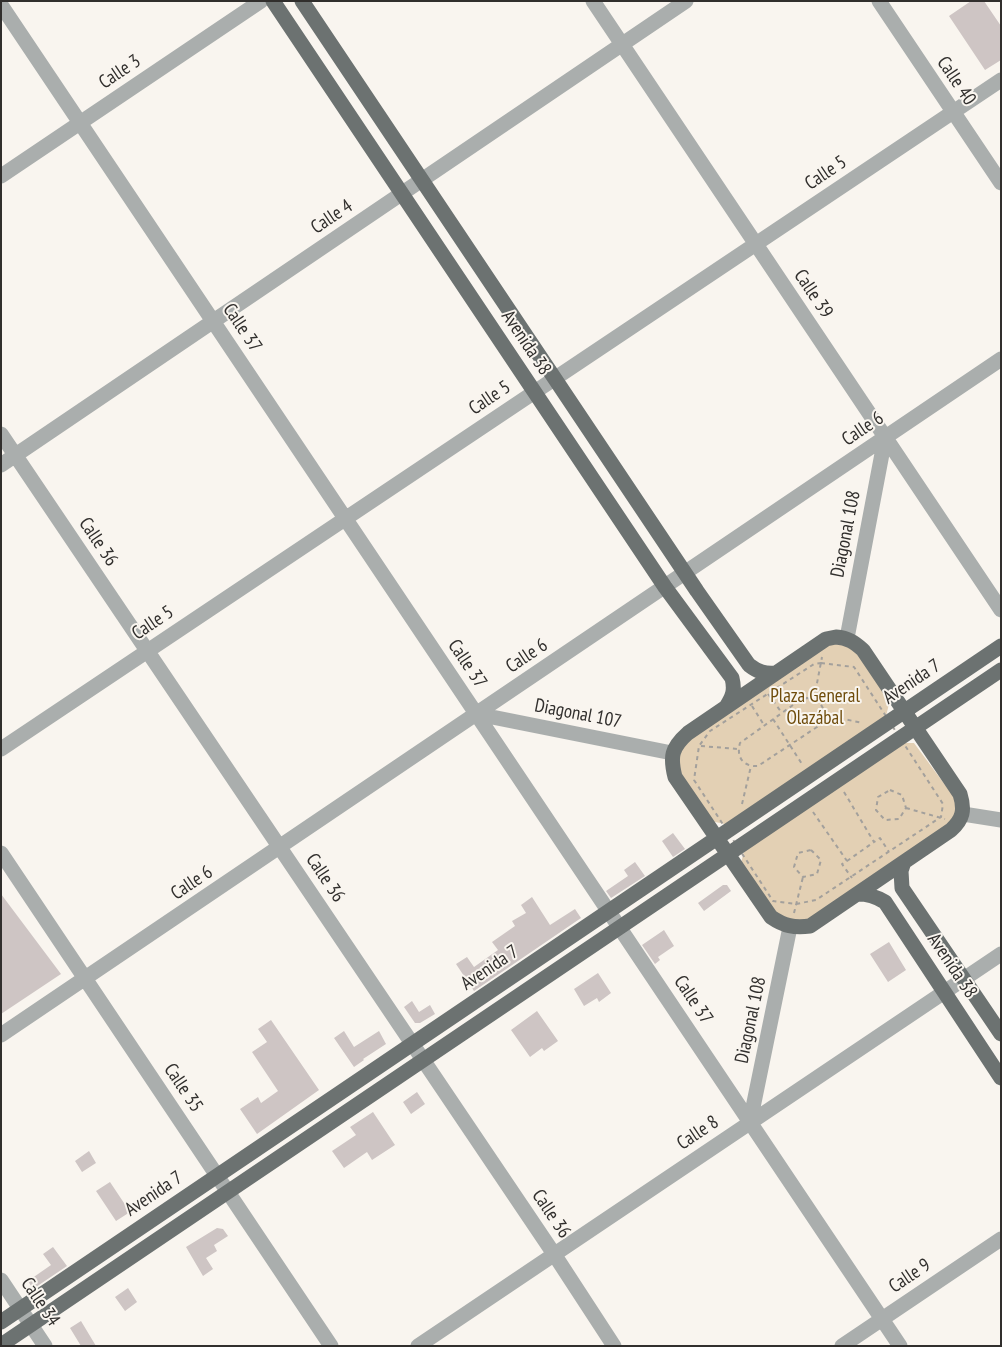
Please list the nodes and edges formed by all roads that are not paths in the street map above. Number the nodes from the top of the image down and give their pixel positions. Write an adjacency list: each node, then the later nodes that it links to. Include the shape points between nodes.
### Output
1 (260, 1): 11 (street, Calle 3)
2 (273, 1): 15 (main road, Avenida 38)
3 (302, 1): 13 (main road, Avenida 38)
4 (593, 1): 8 (street, Calle 39)
5 (686, 1): 8 (street, Calle 4)
6 (879, 1): 10 (street, Calle 40)
7 (1, 5): 11 (street, Calle 37)
8 (622, 44): 13 (street, Calle 4); 16 (street, Calle 39)
9 (1001, 80): 10 (street, Calle 5)
10 (953, 112): 14 (street, Calle 40); 16 (street, Calle 5)
11 (80, 123): 12 (street, Calle 3); 17 (street, Calle 37)
12 (1, 176)
13 (422, 180): 15 (street, Calle 4); 19 (main road, Avenida 38)
14 (1001, 183)
15 (402, 194): 17 (street, Calle 4); 20 (main road, Avenida 38)
16 (756, 244): 19 (street, Calle 5); 22 (street, Calle 39)
17 (214, 321): 23 (street, Calle 4); 25 (street, Calle 37)
18 (1001, 359): 22 (street, Calle 6)
19 (555, 379): 20 (street, Calle 5); 26 (main road, Avenida 38)
20 (534, 392): 25 (street, Calle 5); 27 (main road, Avenida 38)
21 (1, 434): 23 (street, Calle 36)
22 (885, 438): 26 (street, Calle 6); 28 (street, Calle 39); 29 (street, Diagonal 108)
23 (16, 455): 24 (street, Calle 4); 31 (street, Calle 36)
24 (1, 465)
25 (346, 519): 31 (street, Calle 5); 36 (street, Calle 37)
26 (685, 573): 27 (street, Calle 6); 33 (main road, Avenida 38, via 749,665 766,674)
27 (665, 587): 34 (main road, Avenida 38, via 732,678 732,697); 36 (street, Calle 6)
28 (999, 602)
29 (847, 638): 33 (main road, via 826,639); 35 (main road, via 863,650)
30 (1001, 646): 35 (main road, Avenida 7)
31 (148, 651): 39 (street, Calle 5); 43 (street, Calle 36)
32 (1001, 670): 37 (main road, Avenida 7)
33 (776, 673): 34 (main road)
34 (726, 707): 38 (main road)
35 (905, 711): 37 (main road); 42 (main road, Avenida 7)
36 (477, 714): 38 (street, Diagonal 107); 43 (street, Calle 6); 48 (street, Calle 37)
37 (916, 728): 40 (main road, via 960,794 964,805); 45 (main road, Avenida 7)
38 (675, 747): 42 (main road, via 672,765 675,778)
39 (1, 749)
40 (961, 819): 41 (street); 46 (main road)
41 (1001, 820)
42 (717, 838): 45 (main road); 48 (main road, Avenida 7)
43 (280, 847): 52 (street, Calle 6); 57 (street, Calle 36)
44 (1, 853): 52 (street, Calle 35)
45 (728, 854): 49 (main road, via 771,917); 50 (main road, Avenida 7)
46 (904, 862): 47 (main road); 53 (main road, Avenida 38, via 902,888)
47 (857, 894): 49 (main road, via 810,926); 54 (main road, Avenida 38, via 868,894 884,902)
48 (609, 911): 50 (street, Calle 37); 57 (main road, Avenida 7)
49 (790, 927): 60 (street, Diagonal 108)
50 (620, 928): 58 (main road, Avenida 7); 60 (street, Calle 37)
51 (1001, 954): 53 (street, Calle 8)
52 (85, 978): 56 (street, Calle 6); 61 (street, Calle 35)
53 (964, 980): 54 (street, Calle 8); 55 (main road, Avenida 38)
54 (945, 992): 59 (main road, Avenida 38); 60 (street, Calle 8)
55 (1001, 1034)
56 (1, 1035)
57 (412, 1044): 58 (street, Calle 36); 61 (main road, Avenida 7)
58 (423, 1060): 62 (main road, Avenida 7); 64 (street, Calle 36)
59 (1001, 1078)
60 (750, 1122): 64 (street, Calle 8); 67 (street, Calle 37)
61 (218, 1176): 62 (street, Calle 35); 66 (main road, Avenida 7)
62 (228, 1191): 69 (main road, Avenida 7); 72 (street, Calle 35)
63 (1001, 1239): 67 (street, Calle 9)
64 (554, 1254): 73 (street, Calle 8); 74 (street, Calle 36)
65 (1, 1280): 66 (street, Calle 34)
66 (20, 1309): 68 (main road, Avenida 7); 69 (street, Calle 34)
67 (882, 1319): 75 (street, Calle 9); 76 (street, Calle 37)
68 (1, 1322)
69 (31, 1325): 70 (main road, Avenida 7); 71 (street, Calle 34)
70 (1, 1345)
71 (45, 1346)
72 (332, 1346)
73 (418, 1346)
74 (614, 1346)
75 (842, 1346)
76 (900, 1346)

